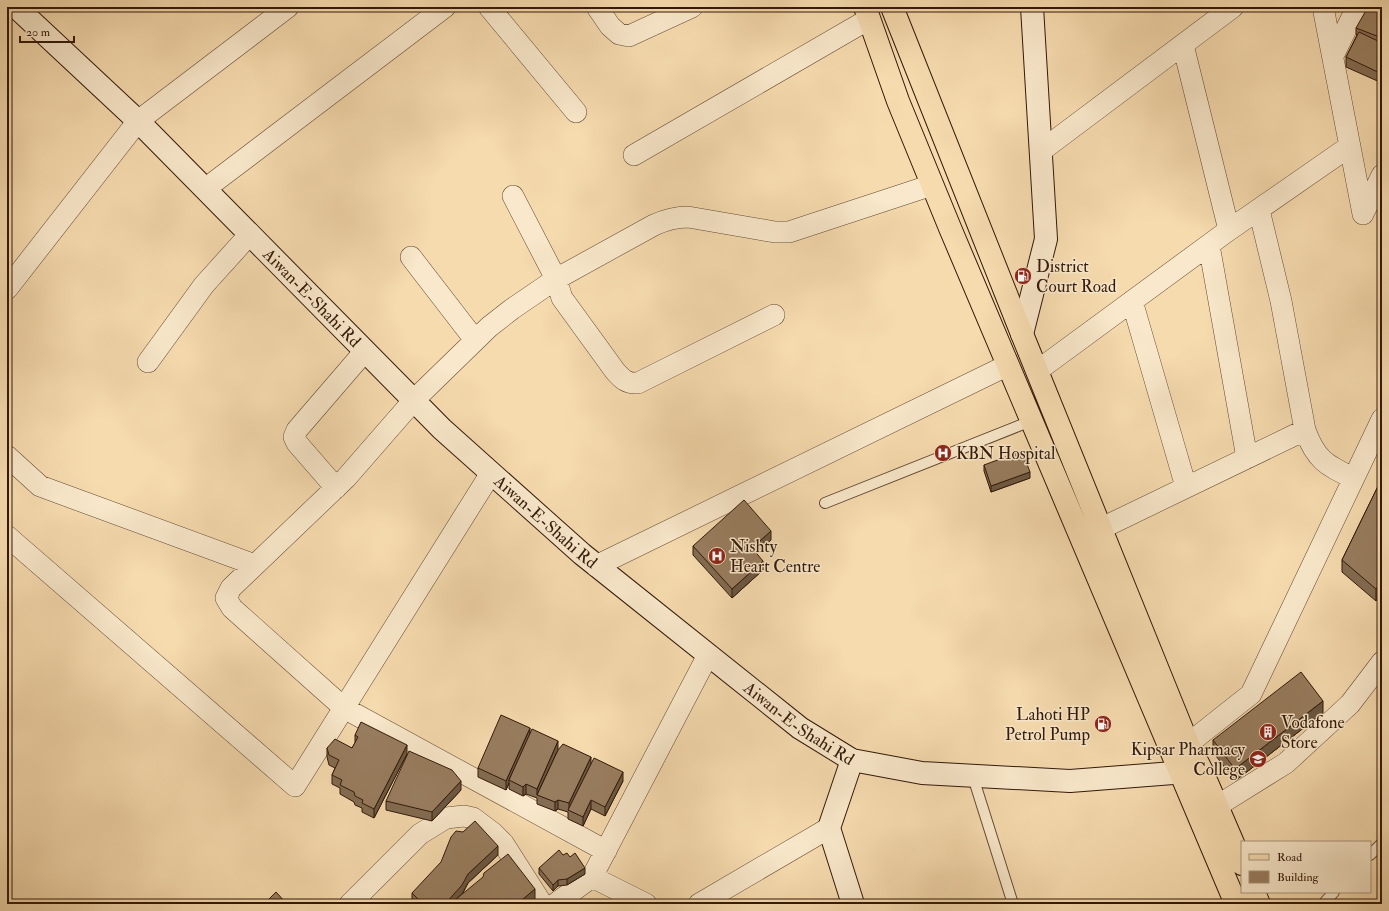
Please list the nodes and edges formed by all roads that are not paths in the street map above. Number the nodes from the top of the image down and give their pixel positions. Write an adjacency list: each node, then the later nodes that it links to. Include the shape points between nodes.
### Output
1 (16, 7): 16 (main road, Aiwan-E-Shahi Rd)
2 (288, 7): 16 (street)
3 (445, 7): 22 (street)
4 (489, 7): 15 (street)
5 (597, 7): 6 (street, via 610,26 619,34 629,36)
6 (692, 7)
7 (892, 7): 33 (main road)
8 (1032, 7): 18 (main road)
9 (1233, 7): 13 (street)
10 (1323, 7): 14 (street)
11 (1357, 7): 14 (street)
12 (867, 13): 19 (street); 21 (main road, via 898,101)
13 (1183, 45): 18 (street); 25 (street)
14 (1333, 56): 17 (street)
15 (576, 112)
16 (138, 122): 22 (main road, Aiwan-E-Shahi Rd); 30 (street)
17 (1350, 146): 20 (street, via 1363,214); 24 (street)
18 (1041, 151): 33 (main road, via 1046,239)
19 (634, 154)
20 (1382, 175)
21 (932, 185): 29 (street, via 789,232 775,232 688,217 665,220); 37 (main road)
22 (205, 189): 26 (main road, Aiwan-E-Shahi Rd)
23 (513, 196): 29 (street)
24 (1259, 210): 25 (street); 42 (street, via 1281,301)
25 (1229, 230): 27 (street)
26 (250, 234): 35 (main road, Aiwan-E-Shahi Rd); 36 (street, via 199,291)
27 (1210, 245): 31 (street); 44 (street)
28 (411, 258): 34 (street)
29 (556, 279): 32 (street, via 562,298 615,371 630,384 638,383); 34 (street, via 500,317)
30 (7, 289)
31 (1132, 301): 38 (street); 47 (street)
32 (774, 315)
33 (1022, 334): 38 (main road)
34 (475, 340): 39 (street)
35 (365, 351): 39 (main road, Aiwan-E-Shahi Rd); 48 (street, via 297,430 294,437 296,443)
36 (148, 362)
37 (1008, 365): 41 (main road); 53 (street)
38 (1037, 371): 50 (main road)
39 (414, 400): 45 (main road, Aiwan-E-Shahi Rd); 48 (street)
40 (1382, 419): 46 (street)
41 (1031, 420): 49 (lane); 60 (main road)
42 (1305, 430): 44 (street); 46 (street, via 1310,444 1325,463)
43 (7, 456): 52 (street, via 40,486)
44 (1247, 458): 47 (street)
45 (491, 473): 53 (main road, Aiwan-E-Shahi Rd); 56 (street)
46 (1353, 478): 57 (street, via 1251,694)
47 (1186, 487): 50 (street)
48 (336, 488): 52 (street)
49 (824, 503)
50 (1102, 528): 57 (main road)
51 (7, 536): 56 (street, via 295,786)
52 (255, 565): 56 (street, via 231,588 226,598 232,608)
53 (596, 566): 54 (main road, Aiwan-E-Shahi Rd)
54 (708, 655): 58 (main road, Aiwan-E-Shahi Rd, via 800,728); 65 (street)
55 (1382, 662): 62 (street, via 1350,704 1286,763)
56 (344, 708): 65 (street)
57 (1188, 744): 59 (main road)
58 (852, 760): 61 (main road, Aiwan-E-Shahi Rd, via 922,773); 63 (main road)
59 (1202, 771): 60 (main road, Aiwan-E-Shahi Rd); 62 (main road)
60 (1180, 773): 61 (main road, Aiwan-E-Shahi Rd, via 1070,781); 78 (main road)
61 (974, 777): 77 (lane)
62 (1217, 806): 67 (main road)
63 (829, 828): 75 (street); 76 (main road)
64 (1382, 843): 66 (lane)
65 (606, 851): 68 (street)
66 (1371, 854)
67 (1241, 862)
68 (592, 877): 73 (street); 74 (street)
69 (1254, 893): 79 (main road)
70 (1333, 893): 80 (lane)
71 (350, 904): 72 (street, via 420,834 446,818 464,816 473,818 503,843)
72 (542, 904)
73 (555, 904)
74 (646, 904)
75 (699, 904)
76 (853, 904)
77 (1013, 904)
78 (1236, 904)
79 (1259, 904)
80 (1323, 904)

